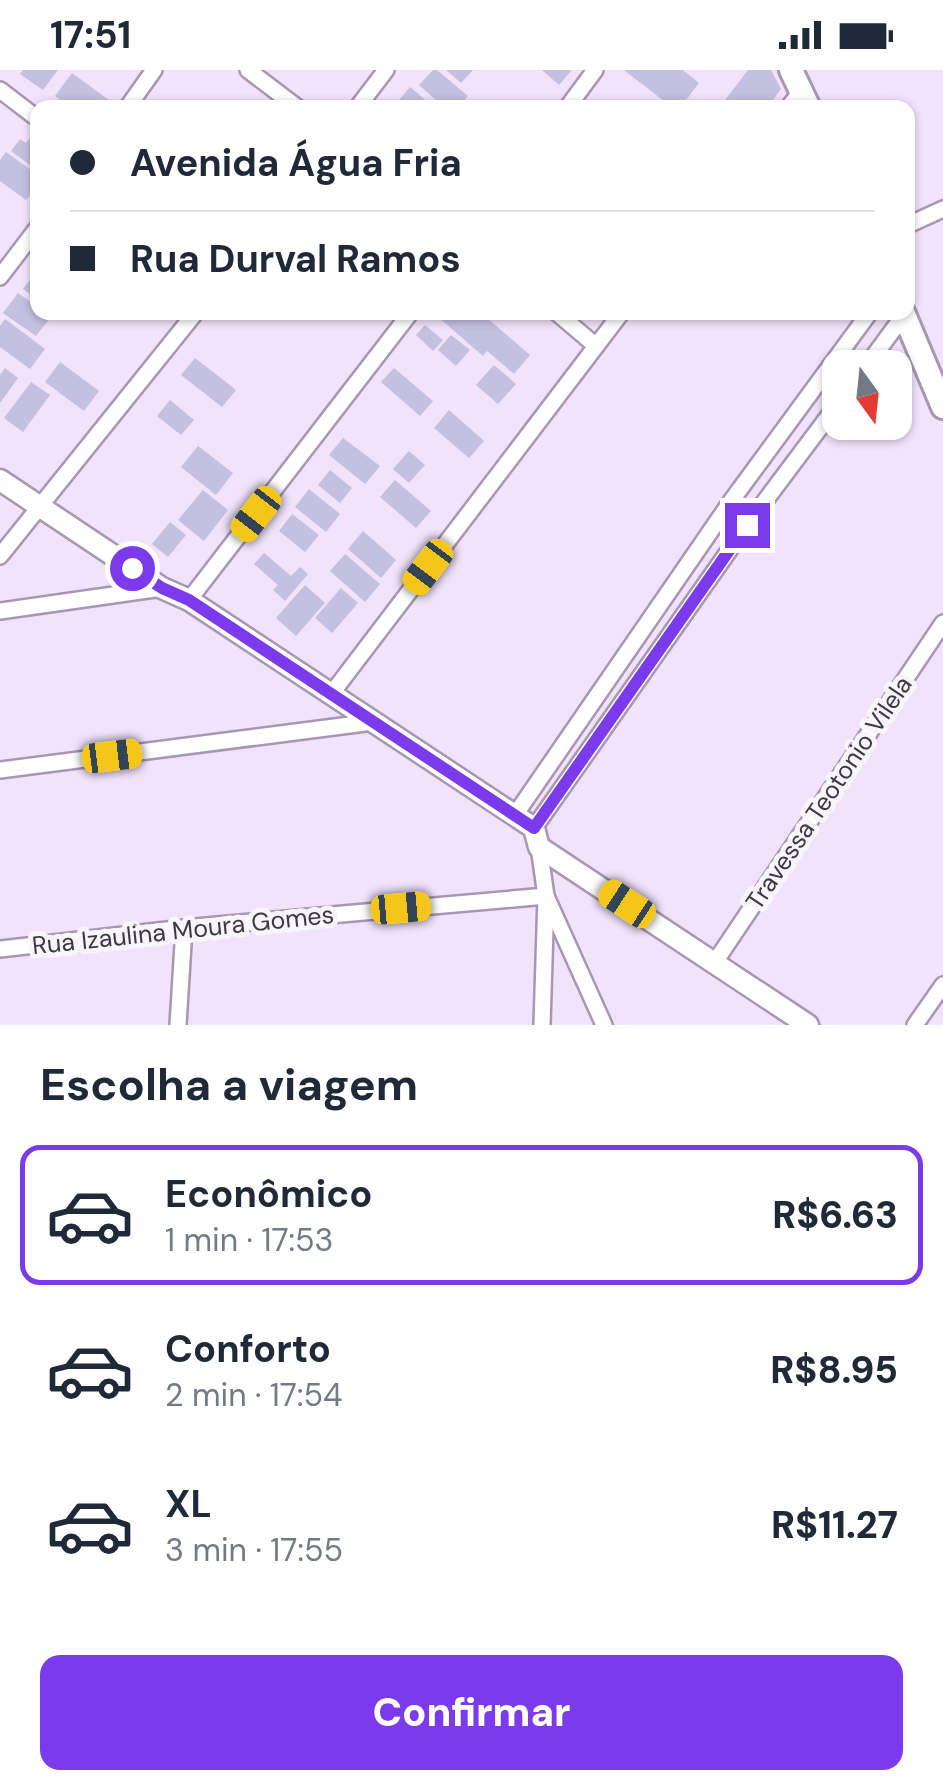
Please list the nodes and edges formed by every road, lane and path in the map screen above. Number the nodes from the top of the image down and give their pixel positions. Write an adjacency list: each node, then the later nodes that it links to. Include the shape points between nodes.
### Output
1 (154, 70): 6 (street)
2 (248, 70): 7 (street)
3 (386, 70): 8 (street)
4 (595, 70): 9 (street)
5 (0, 90): 10 (street)
6 (132, 100)
7 (287, 100)
8 (363, 100)
9 (572, 100)
10 (30, 112)
11 (943, 208): 12 (street)
12 (915, 222)
13 (30, 238): 14 (street)
14 (0, 277)
15 (190, 320): 27 (street)
16 (405, 320): 30 (street)
17 (565, 320): 22 (street)
18 (616, 320): 22 (street)
19 (864, 320): 36 (street)
20 (900, 320): 23 (street)
21 (907, 320): 24 (main road)
22 (596, 346): 33 (street)
23 (878, 350)
24 (943, 407)
25 (822, 425): 37 (street)
26 (0, 480): 27 (street)
27 (41, 507): 28 (street); 29 (street)
28 (0, 556)
29 (162, 588): 30 (street); 31 (street)
30 (189, 600): 33 (street)
31 (0, 611)
32 (943, 623): 41 (street, Travessa Teotonio Vilela)
33 (332, 693): 34 (street)
34 (373, 722): 35 (street); 36 (street)
35 (0, 770)
36 (515, 815): 37 (street)
37 (537, 838): 38 (street); 41 (street)
38 (546, 896): 39 (street, Rua Izaulina Moura Gomes); 44 (street); 45 (street)
39 (184, 928): 40 (street, Rua Izaulina Moura Gomes); 43 (street)
40 (0, 949)
41 (715, 962): 46 (street)
42 (943, 985): 47 (street)
43 (178, 1025)
44 (542, 1025)
45 (604, 1025)
46 (808, 1025)
47 (915, 1025)

